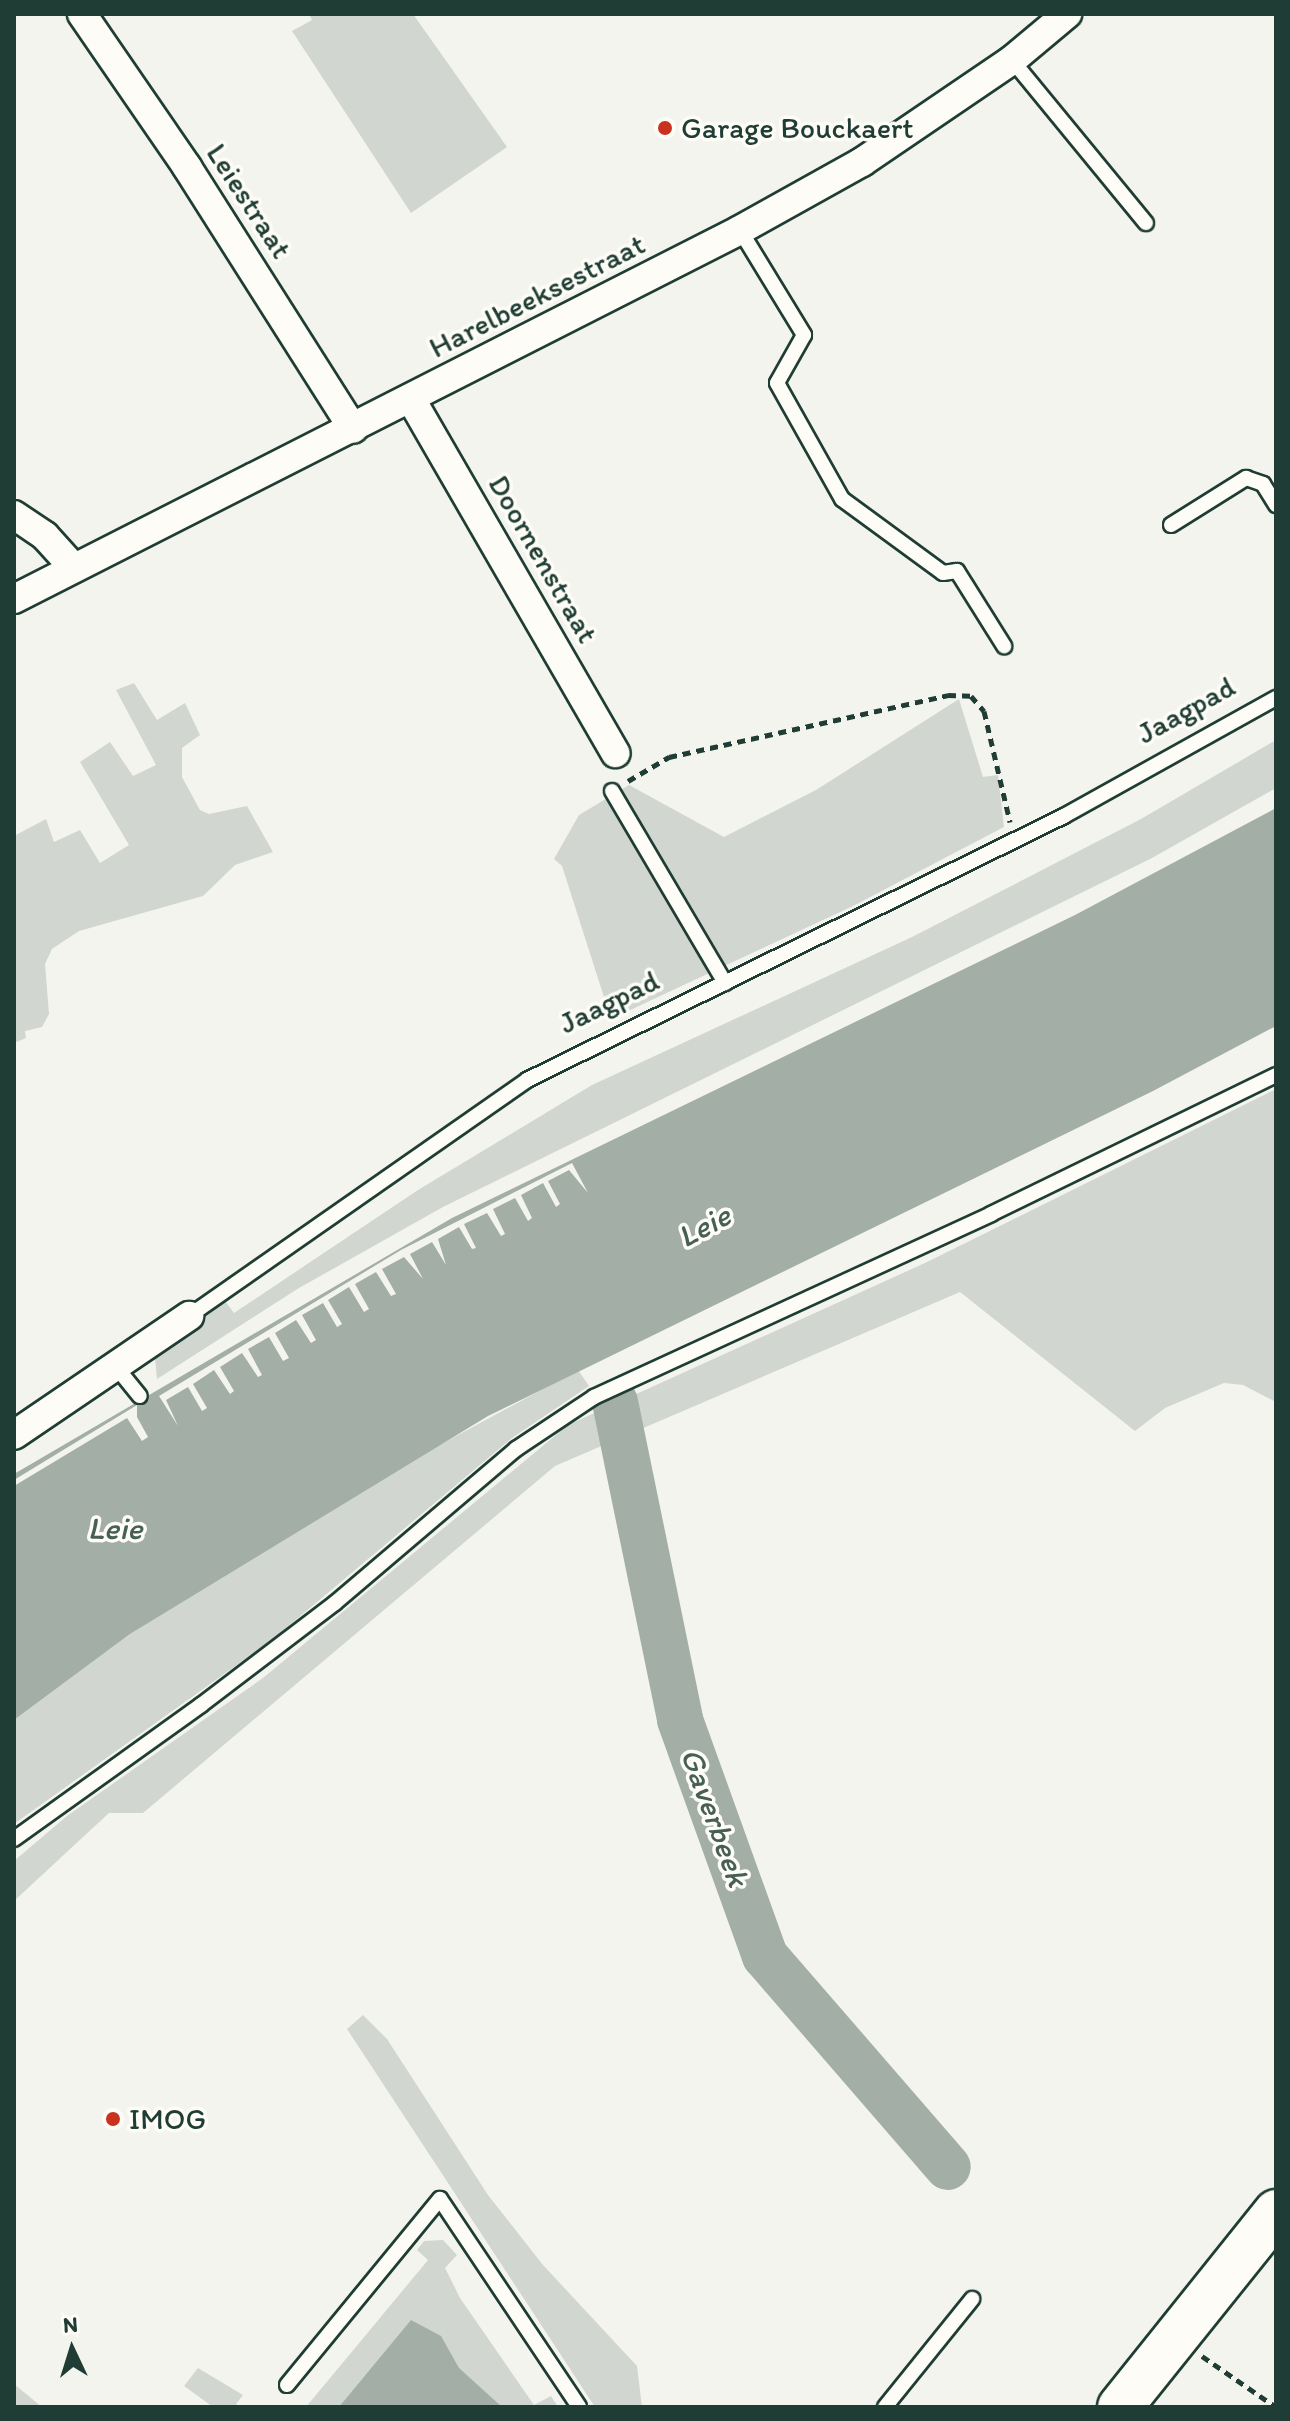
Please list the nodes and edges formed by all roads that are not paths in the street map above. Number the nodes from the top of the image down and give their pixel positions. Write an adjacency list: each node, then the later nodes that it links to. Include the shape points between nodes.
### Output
1 (82, 14): 7 (street, Leiestraat, via 187,167)
2 (1067, 14): 3 (street, Harelbeeksestraat)
3 (1012, 60): 4 (lane); 5 (street, Harelbeeksestraat, via 917,128)
4 (1146, 223)
5 (740, 230): 6 (street, Harelbeeksestraat); 13 (lane, via 804,335 777,383 842,499 943,573 957,571)
6 (411, 399): 7 (street, Harelbeeksestraat); 15 (street, Doornenstraat)
7 (353, 429): 11 (street, Harelbeeksestraat)
8 (1276, 505): 10 (lane, via 1263,484 1246,478)
9 (14, 515): 11 (street, via 45,536)
10 (1171, 525)
11 (74, 568): 12 (street, Harelbeeksestraat)
12 (14, 599)
13 (1004, 646)
14 (1276, 698): 17 (lane, Jaagpad, via 1014,842)
15 (615, 753)
16 (612, 791): 17 (lane)
17 (725, 983): 19 (lane, Jaagpad, via 527,1080)
18 (1276, 1075): 23 (lane, via 991,1214 594,1397 516,1449 335,1603)
19 (189, 1316): 20 (street, Jaagpad)
20 (117, 1368): 21 (lane); 22 (street, Jaagpad)
21 (140, 1396)
22 (14, 1435)
23 (14, 1839)
24 (1276, 2212): 27 (main road)
25 (972, 2299): 29 (lane)
26 (287, 2385): 28 (lane, via 440,2199)
27 (1126, 2405)
28 (579, 2407)
29 (885, 2407)

